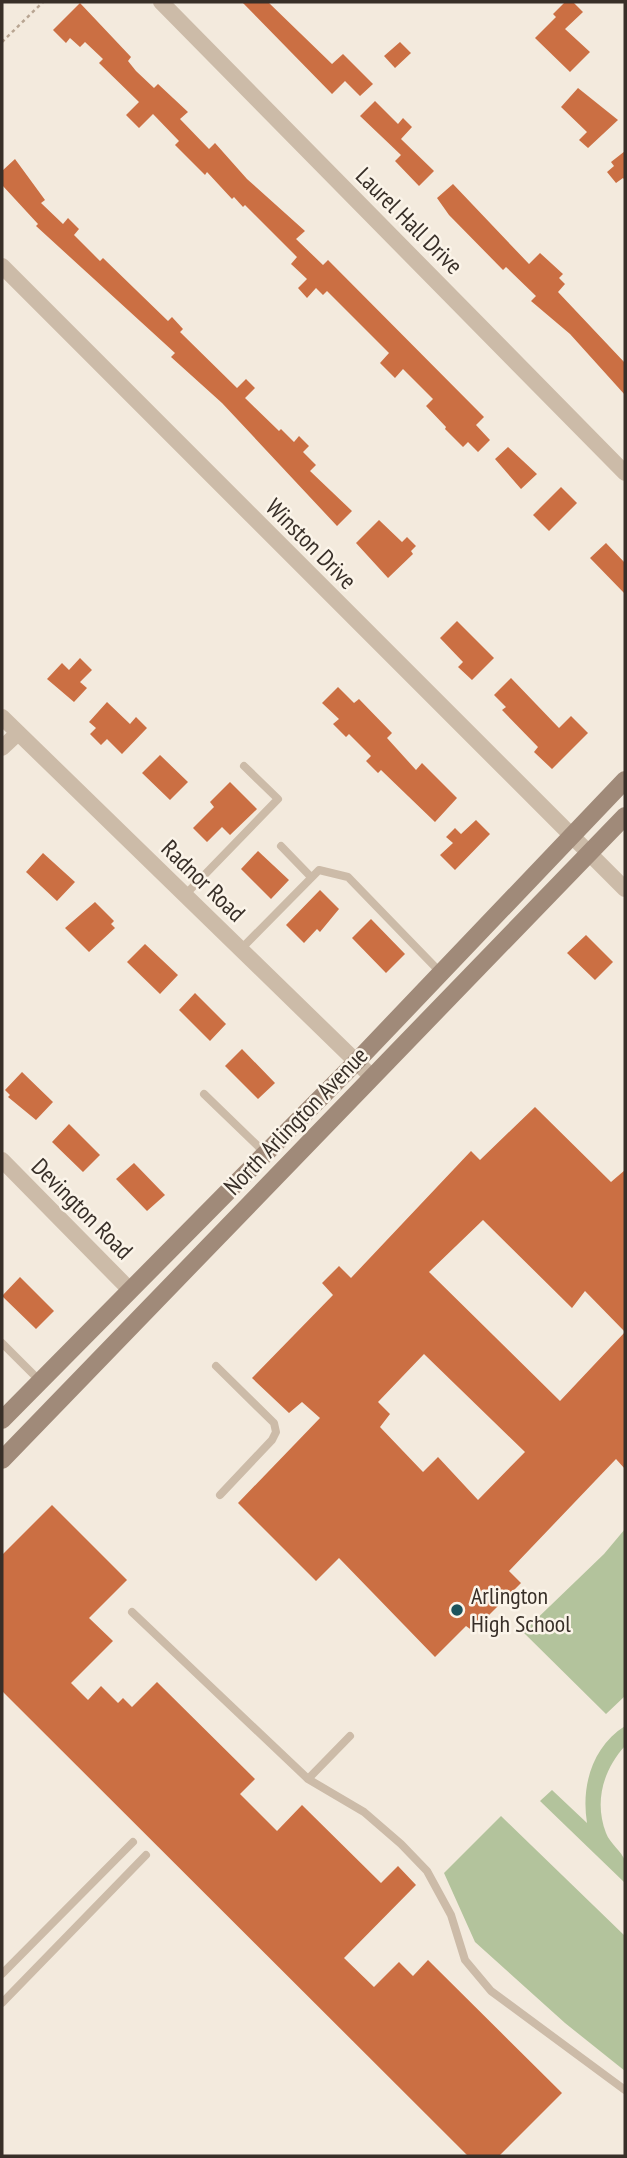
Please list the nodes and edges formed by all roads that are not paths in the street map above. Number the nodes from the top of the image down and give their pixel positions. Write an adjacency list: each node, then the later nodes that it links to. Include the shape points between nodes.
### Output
1 (161, 2): 3 (street, Laurel Hall Drive)
2 (2, 266): 10 (street, Winston Drive)
3 (625, 472)
4 (2, 717): 5 (street, Radnor Road)
5 (18, 733): 6 (street); 15 (street, Radnor Road)
6 (2, 748)
7 (244, 766): 15 (lane, via 278,799)
8 (625, 780): 10 (main road, North Arlington Avenue)
9 (625, 816): 12 (main road, North Arlington Avenue)
10 (570, 835): 12 (street, Winston Drive); 17 (main road, North Arlington Avenue)
11 (281, 846): 13 (lane)
12 (589, 854): 14 (street, Winston Drive); 19 (main road, North Arlington Avenue)
13 (312, 877): 16 (lane); 17 (lane, via 318,870 348,877)
14 (625, 889)
15 (185, 895): 16 (street, Radnor Road)
16 (241, 949): 18 (street, Radnor Road)
17 (441, 972): 18 (main road, North Arlington Avenue)
18 (357, 1061): 19 (street, Radnor Road); 21 (main road, North Arlington Avenue)
19 (372, 1077): 28 (main road, North Arlington Avenue)
20 (204, 1094): 21 (lane)
21 (265, 1153): 23 (main road, North Arlington Avenue)
22 (2, 1160): 23 (street, Devington Road)
23 (130, 1290): 26 (main road, North Arlington Avenue)
24 (2, 1343): 26 (lane)
25 (216, 1366): 29 (lane, via 274,1423 276,1432)
26 (40, 1381): 27 (main road, North Arlington Avenue)
27 (2, 1420)
28 (2, 1460)
29 (220, 1494)
30 (132, 1612): 32 (lane)
31 (349, 1736): 32 (lane)
32 (308, 1779): 37 (lane, via 364,1812 427,1871 451,1915 465,1960 491,1991)
33 (133, 1842): 35 (lane)
34 (146, 1855): 36 (lane)
35 (2, 1974)
36 (2, 2003)
37 (625, 2090)

